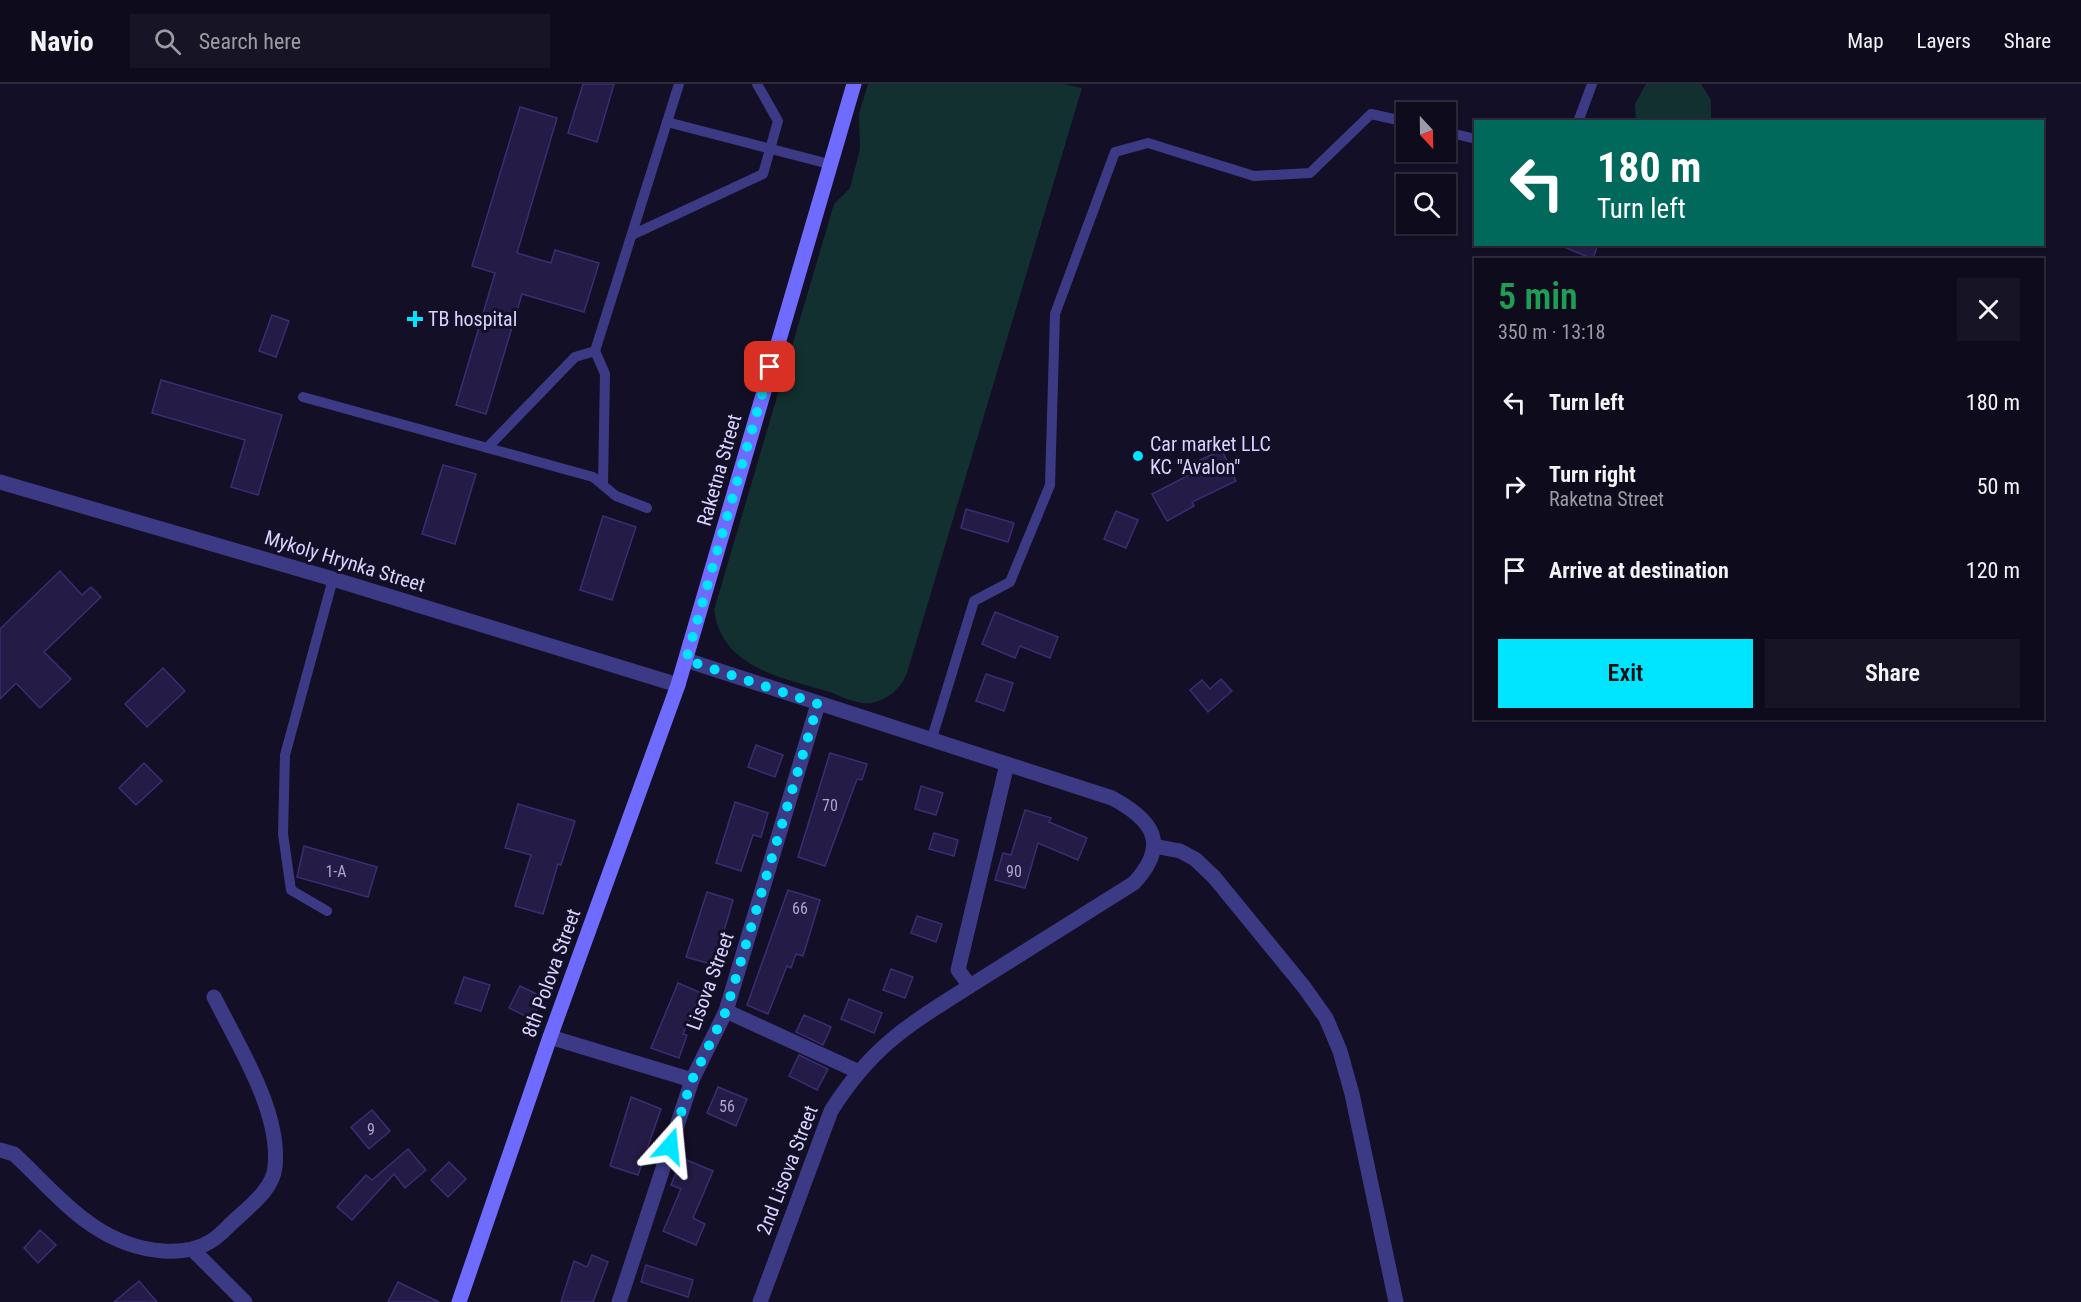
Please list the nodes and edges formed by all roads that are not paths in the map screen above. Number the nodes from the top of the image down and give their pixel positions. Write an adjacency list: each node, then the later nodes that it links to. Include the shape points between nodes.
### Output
1 (679, 84): 7 (lane)
2 (757, 84): 10 (lane, via 778,121)
3 (854, 84): 11 (street, Raketna Street)
4 (1592, 84): 6 (lane)
5 (1396, 120): 23 (lane, via 1371,114 1310,173 1254,176 1148,143 1115,152 1055,314 1050,485 1010,582 974,601)
6 (1579, 120)
7 (667, 122): 10 (lane); 12 (lane)
8 (1456, 134): 9 (lane)
9 (1474, 139)
10 (770, 150): 11 (lane); 12 (lane, via 763,174)
11 (829, 164): 20 (street, Raketna Street)
12 (632, 235): 13 (lane)
13 (596, 351): 15 (lane, via 575,357); 17 (lane, via 605,374)
14 (303, 397): 15 (lane)
15 (487, 448): 17 (lane, via 593,477)
16 (0, 482): 19 (street, Mykoly Hrynka Street)
17 (603, 484): 18 (lane, via 616,496)
18 (647, 508)
19 (333, 579): 21 (street, Mykoly Hrynka Street); 26 (lane, via 285,755 283,834 291,890)
20 (686, 660): 21 (street, 8th Polova Street); 22 (street)
21 (678, 685): 30 (street, 8th Polova Street)
22 (818, 704): 23 (street); 29 (street, Lisova Street)
23 (932, 738): 24 (street)
24 (1007, 764): 25 (street, via 1124,804 1145,820); 27 (street, via 958,970)
25 (1154, 846): 27 (street, 2nd Lisova Street, via 1151,861 1134,883); 39 (street, via 1180,851 1214,877 1326,1018 1352,1094)
26 (327, 910)
27 (970, 986): 31 (street, 2nd Lisova Street, via 911,1023)
28 (214, 997): 34 (street, via 270,1117 275,1168 269,1185 258,1198 212,1241)
29 (726, 1011): 31 (street); 32 (street, Lisova Street)
30 (550, 1037): 32 (street); 36 (street, 8th Polova Street)
31 (857, 1071): 38 (street, 2nd Lisova Street, via 831,1111)
32 (692, 1080): 37 (street, Lisova Street)
33 (0, 1150): 34 (street, via 14,1154 94,1228 128,1246)
34 (193, 1250): 35 (street)
35 (245, 1302)
36 (459, 1302)
37 (619, 1302)
38 (760, 1302)
39 (1396, 1302)

